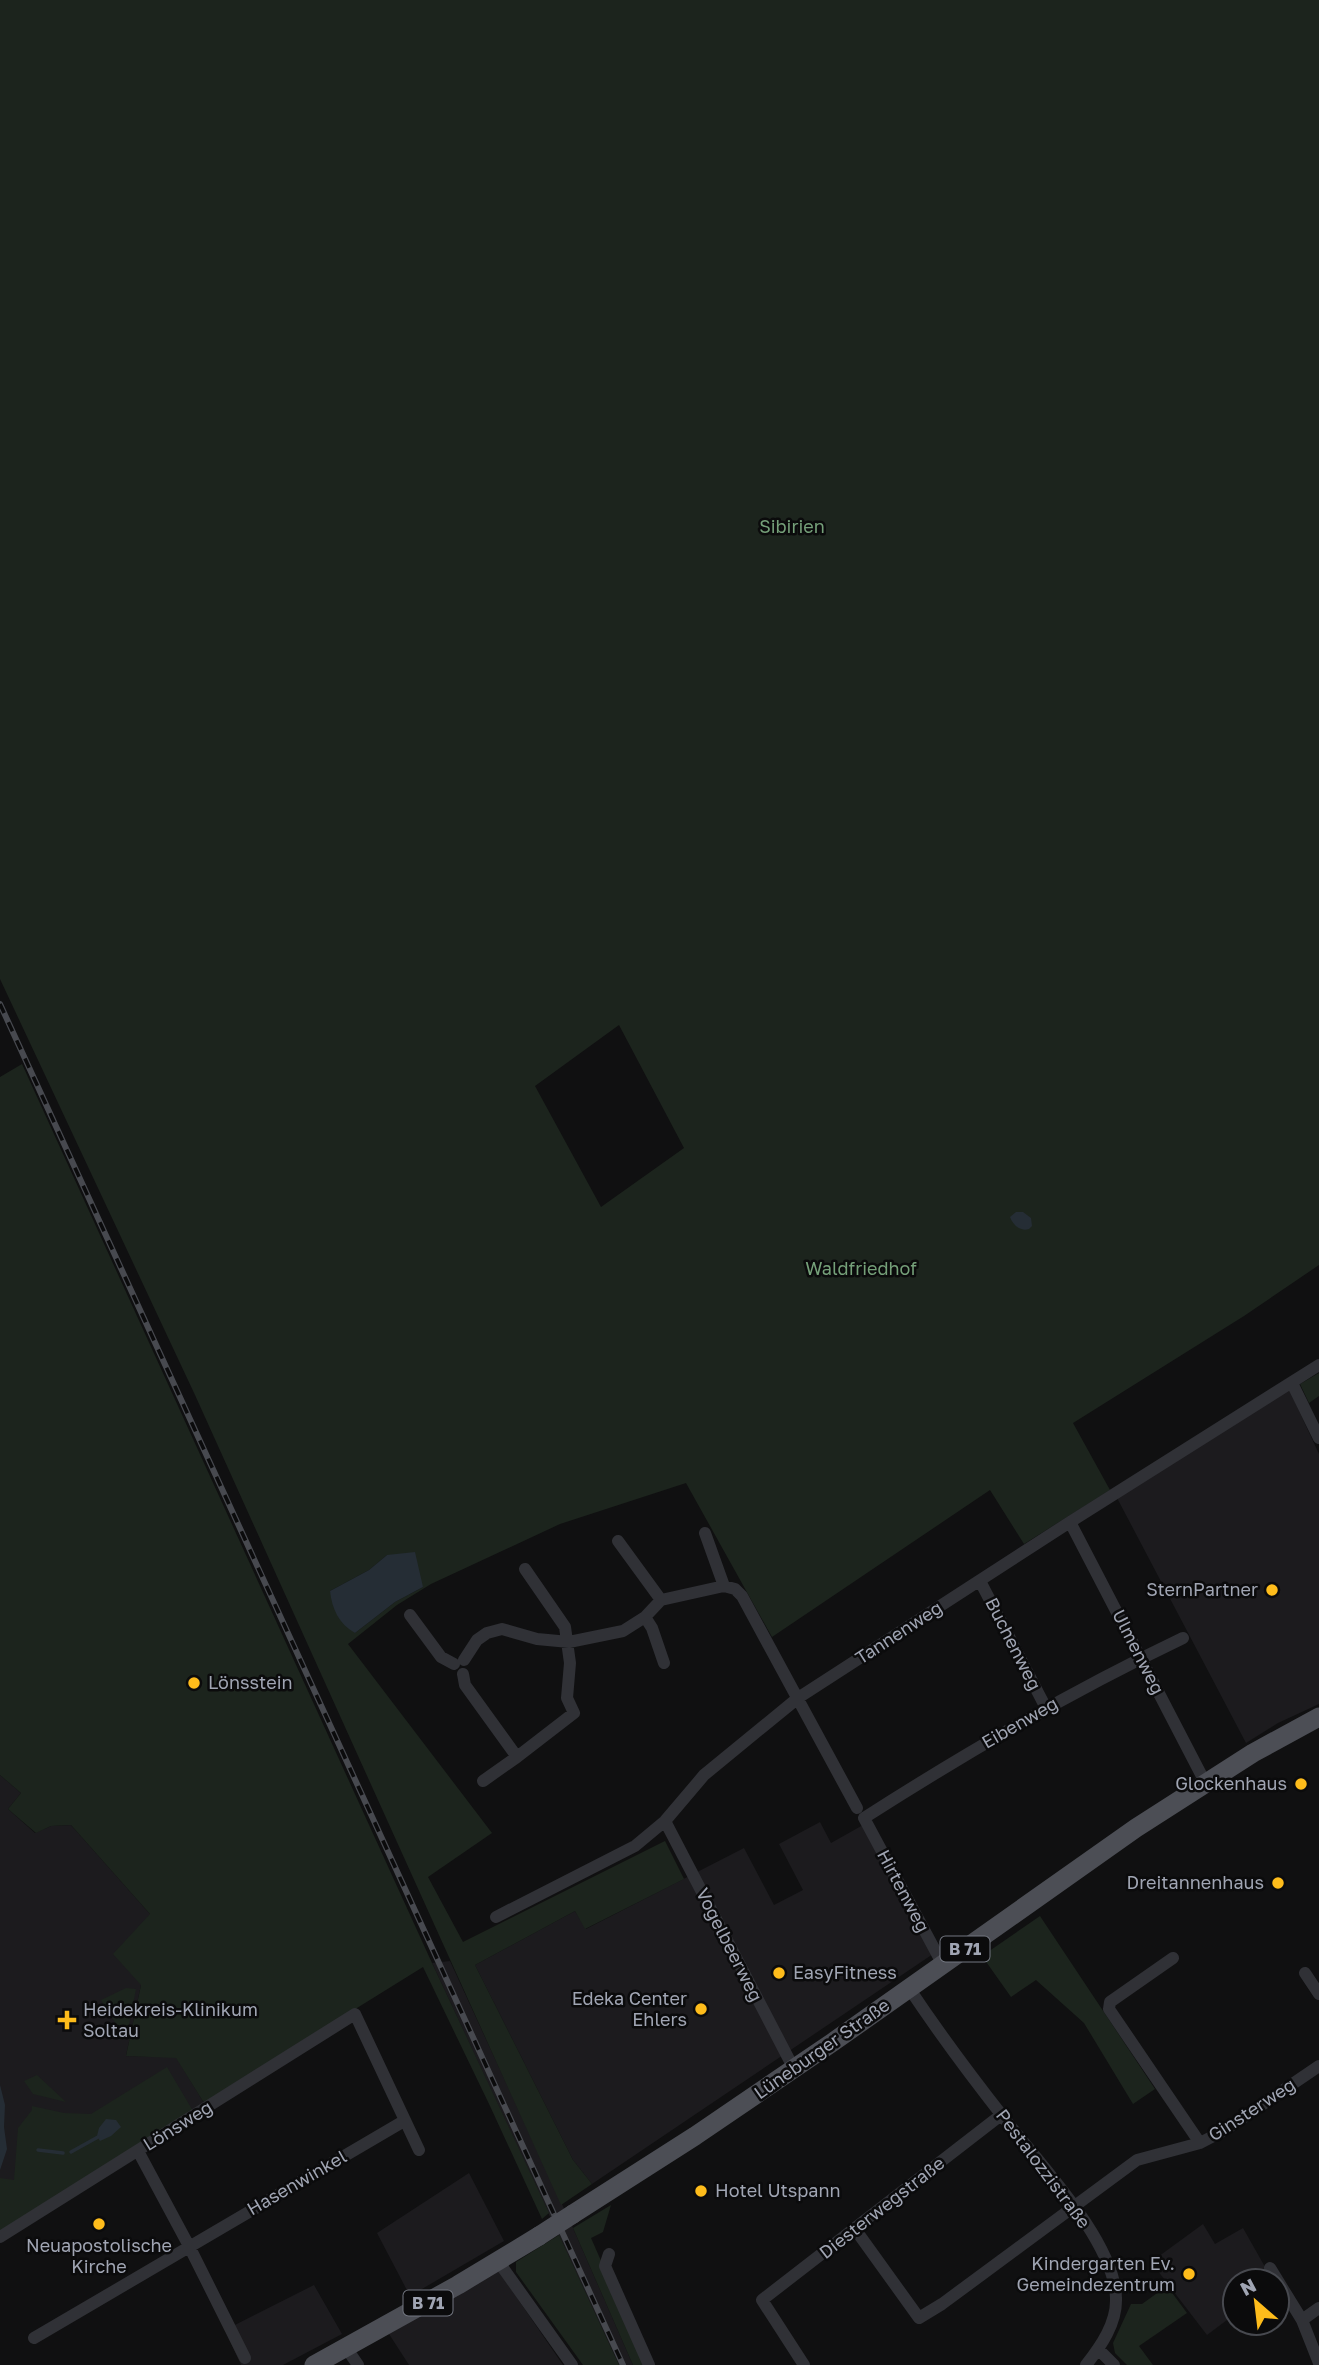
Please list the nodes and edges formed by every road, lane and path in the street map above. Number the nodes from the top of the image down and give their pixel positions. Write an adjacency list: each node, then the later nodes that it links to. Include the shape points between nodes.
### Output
1 (1319, 1365): 2 (street, Tannenweg)
2 (1292, 1383): 3 (street); 4 (street, Tannenweg)
3 (1319, 1438)
4 (1070, 1522): 8 (street, Tannenweg); 15 (street, Ulmenweg)
5 (705, 1533): 9 (street)
6 (618, 1541): 10 (street)
7 (525, 1569): 14 (street, via 565,1627)
8 (980, 1581): 18 (street, Tannenweg); 19 (street, Buchenweg)
9 (724, 1586): 10 (street); 18 (street, Hirtenweg, via 742,1596)
10 (661, 1600): 12 (street)
11 (410, 1615): 16 (street, via 441,1657)
12 (645, 1617): 14 (street, via 623,1631); 17 (street)
13 (1183, 1638): 15 (street, Eibenweg)
14 (569, 1642): 16 (street, via 502,1629 477,1640); 21 (street, via 567,1698 574,1713)
15 (1141, 1658): 19 (street, Eibenweg); 23 (street, Ulmenweg)
16 (459, 1662): 21 (street, via 469,1667 463,1674 465,1685)
17 (664, 1663)
18 (798, 1698): 24 (street, Hirtenweg); 25 (street, Tannenweg, via 704,1775)
19 (1046, 1708): 24 (street, Eibenweg)
20 (1319, 1717): 23 (main road, Lüneburger Straße / B 71)
21 (517, 1757): 22 (street)
22 (483, 1781)
23 (1205, 1782): 28 (main road, Lüneburger Straße / B 71)
24 (860, 1813): 28 (street, Hirtenweg)
25 (665, 1821): 26 (street, Tannenweg, via 635,1846); 33 (street, Vogelbeerweg)
26 (496, 1917)
27 (1173, 1958): 36 (street, via 1110,2002 1109,2009)
28 (943, 1965): 30 (main road, Lüneburger Straße / B 71)
29 (1305, 1973): 31 (street)
30 (909, 1988): 33 (main road, Lüneburger Straße / B 71); 34 (street, Pestalozzistraße)
31 (1319, 1994)
32 (1319, 2066): 36 (street, Ginsterweg)
33 (794, 2069): 44 (main road, Lüneburger Straße / B 71, bridge)
34 (1002, 2115): 39 (street, Pestalozzistraße); 40 (street, Diesterwegstraße)
35 (404, 2121): 37 (street); 38 (street, Lönsweg, via 355,2014); 42 (street, Hasenwinkel)
36 (1200, 2143): 39 (street, Ginsterweg, via 1137,2160)
37 (419, 2150)
38 (138, 2151): 41 (street, Lönsweg); 42 (street)
39 (1073, 2207): 40 (street, Ginsterweg, via 919,2318); 49 (street, Pestalozzistraße, via 1112,2271 1116,2299 1110,2329)
40 (855, 2229): 56 (street, Diesterwegstraße, via 762,2300)
41 (0, 2237)
42 (189, 2246): 48 (street, Hasenwinkel); 51 (street)
43 (609, 2254): 55 (street, via 605,2266)
44 (498, 2261): 50 (main road, Lüneburger Straße / B 71); 54 (street)
45 (1291, 2302): 47 (street)
46 (1319, 2308): 47 (street)
47 (1302, 2320): 52 (street)
48 (34, 2338)
49 (1098, 2349): 57 (street, Pestalozzistraße); 58 (street)
50 (352, 2357): 53 (main road, Lüneburger Straße / B 71)
51 (245, 2358)
52 (1319, 2363)
53 (314, 2365)
54 (572, 2365)
55 (649, 2365)
56 (804, 2365)
57 (1086, 2365)
58 (1114, 2365)

